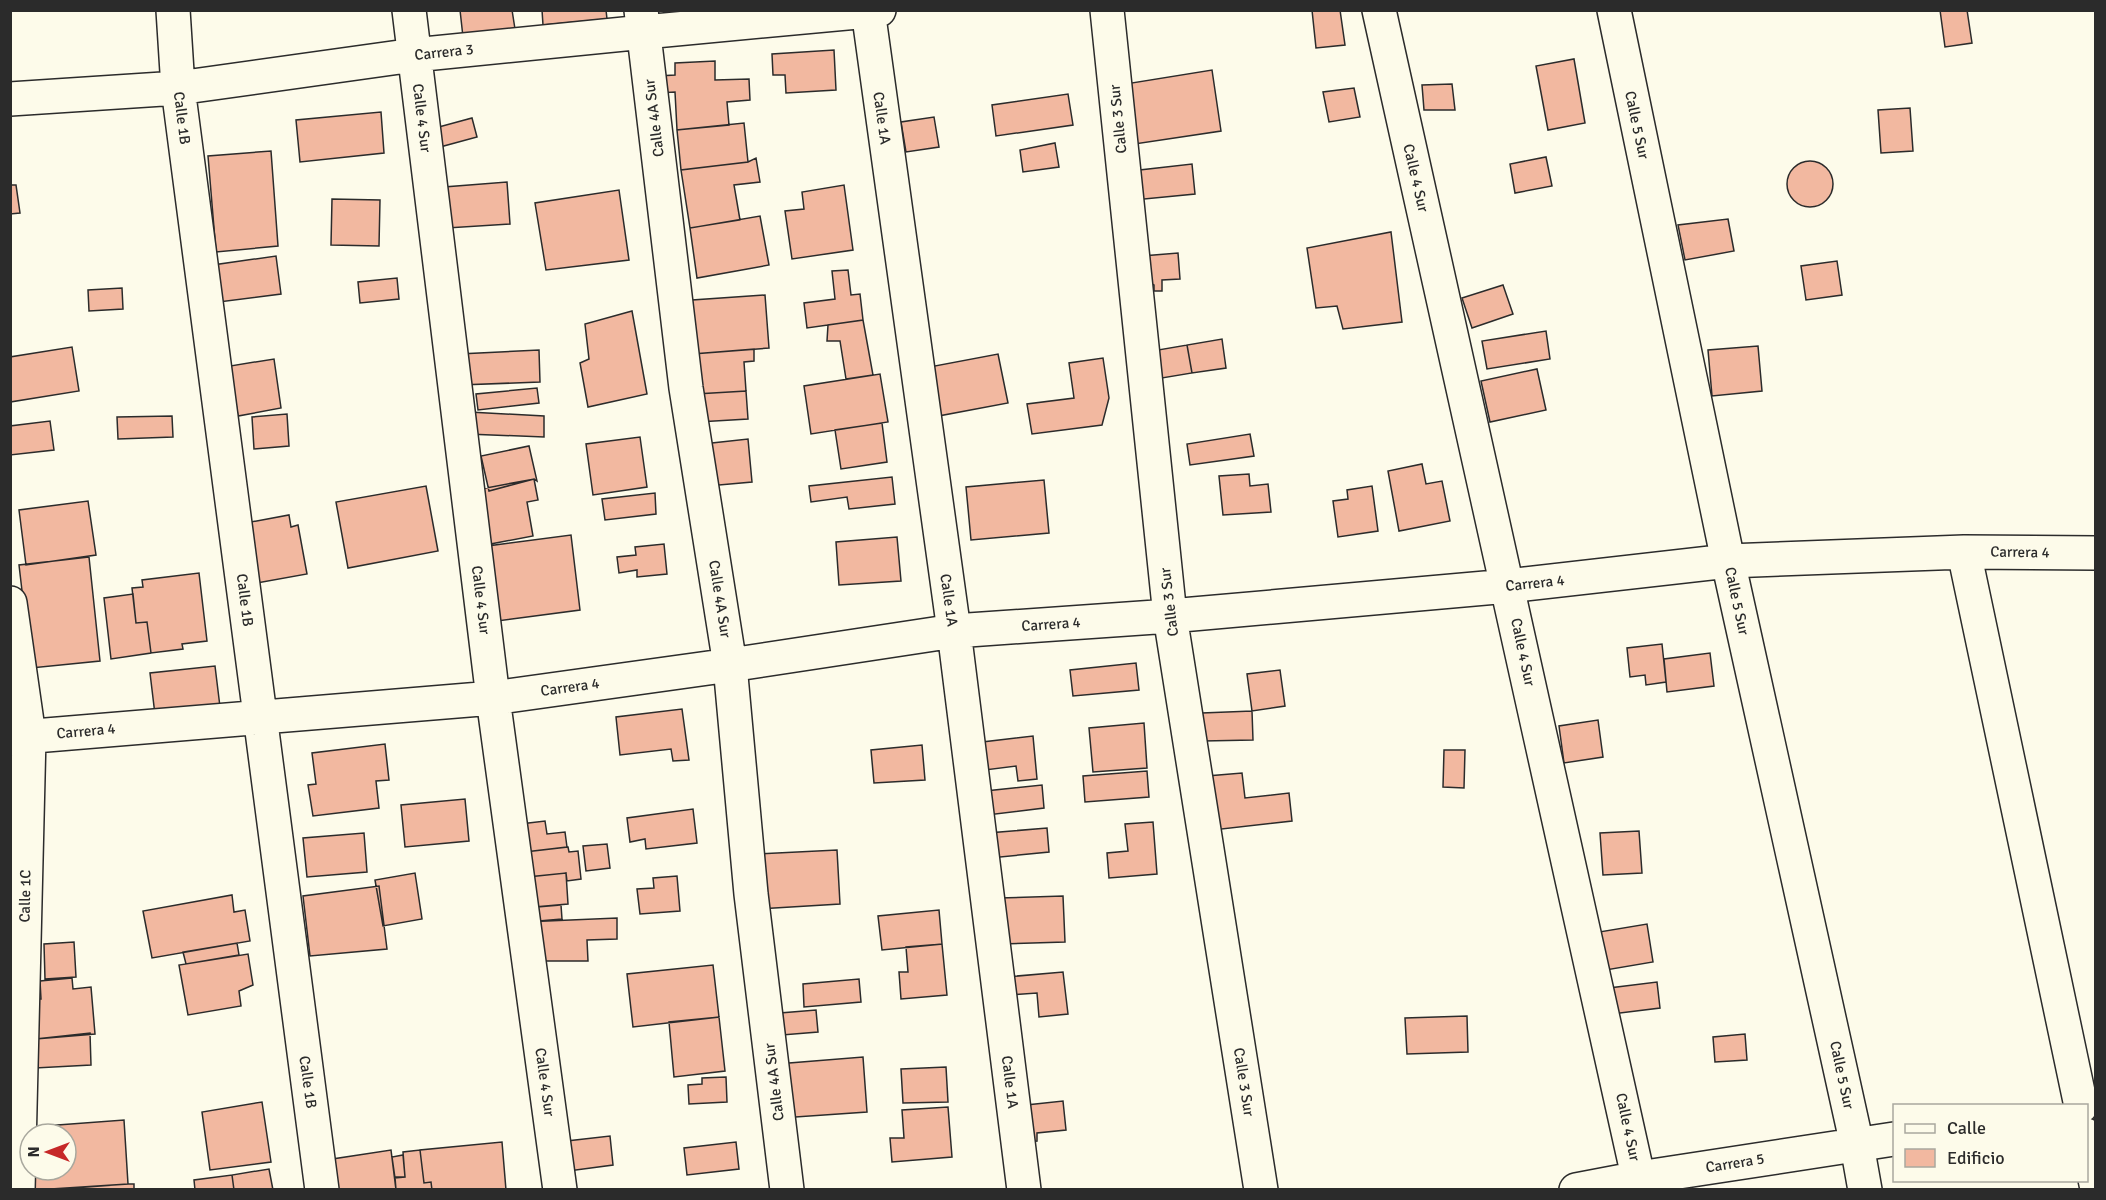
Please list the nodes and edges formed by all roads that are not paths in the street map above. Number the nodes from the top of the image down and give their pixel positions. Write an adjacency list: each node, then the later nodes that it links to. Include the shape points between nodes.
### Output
1 (173, 10): 9 (street, Calle 1B)
2 (409, 10): 8 (street, Calle 4 Sur)
3 (1107, 10): 16 (street, Calle 3 Sur)
4 (1379, 10): 14 (street, Calle 4 Sur)
5 (1614, 10): 13 (street, Calle 5 Sur)
6 (871, 11): 7 (street, Carrera 3); 17 (street, Calle 1A)
7 (642, 21): 8 (street, Carrera 3); 18 (street, Calle 4A Sur, via 686,388)
8 (414, 56): 9 (street, Carrera 3); 19 (street, Calle 4 Sur)
9 (178, 88): 10 (street, Carrera 3); 20 (street, Calle 1B)
10 (10, 99)
11 (1964, 552): 12 (street, Carrera 4); 13 (street, Carrera 4); 22 (street)
12 (2096, 553)
13 (1728, 561): 14 (street, Carrera 4); 24 (street, Calle 5 Sur)
14 (1508, 586): 16 (street, Carrera 4); 26 (street, Calle 4 Sur)
15 (10, 603): 21 (street, Calle 1C)
16 (1170, 616): 17 (street, Carrera 4); 33 (street, Calle 3 Sur)
17 (954, 631): 18 (street, Carrera 4); 32 (street, Calle 1A)
18 (730, 665): 19 (street, Carrera 4); 31 (street, Calle 4A Sur, via 751,894)
19 (493, 698): 20 (street, Carrera 4); 30 (street, Calle 4 Sur)
20 (260, 717): 21 (street, Carrera 4); 29 (street, Calle 1B)
21 (20, 737): 28 (street, Calle 1C)
22 (2081, 1104)
23 (1893, 1138): 24 (street, Carrera 5)
24 (1857, 1145): 26 (street, Carrera 5); 35 (street, Calle 5 Sur)
25 (2088, 1145): 27 (street)
26 (1640, 1184): 34 (street, Carrera 5)
27 (2096, 1184)
28 (18, 1190)
29 (322, 1190)
30 (560, 1190)
31 (787, 1190)
32 (1024, 1190)
33 (1261, 1190)
34 (1576, 1190)
35 (1865, 1190)

